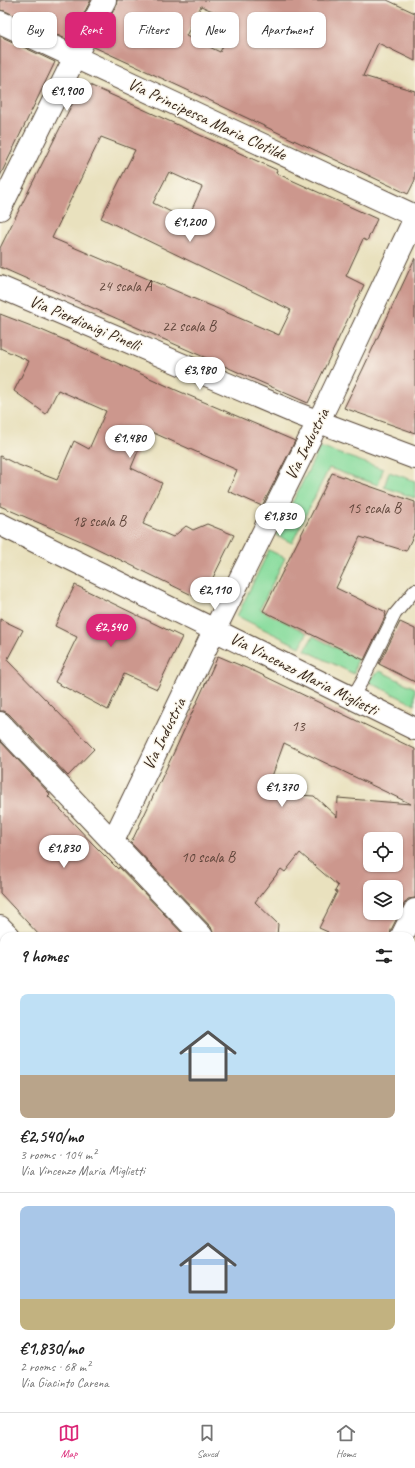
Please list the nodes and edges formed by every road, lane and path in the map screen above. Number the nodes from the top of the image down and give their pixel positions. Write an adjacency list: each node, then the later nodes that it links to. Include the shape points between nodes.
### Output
1 (105, 0): 3 (street)
2 (0, 22): 3 (street, Via Principessa Maria Clotilde)
3 (75, 56): 4 (street); 5 (street, Via Principessa Maria Clotilde)
4 (0, 209)
5 (415, 217): 7 (street, Via Industria)
6 (0, 287): 7 (street, Via Pierdionigi Pinelli)
7 (318, 422): 8 (street, Via Pierdionigi Pinelli); 11 (street, Via Industria)
8 (415, 458)
9 (0, 524): 11 (street, Via Vincenzo Maria Miglietti)
10 (415, 590): 12 (lane, via 395,614)
11 (215, 630): 12 (street, Via Vincenzo Maria Miglietti); 15 (street, Via Industria)
12 (352, 698): 14 (street, Via Vincenzo Maria Miglietti)
13 (0, 723): 15 (street)
14 (415, 729)
15 (113, 841): 17 (street)
16 (415, 910): 18 (street)
17 (198, 932)
18 (404, 932)

